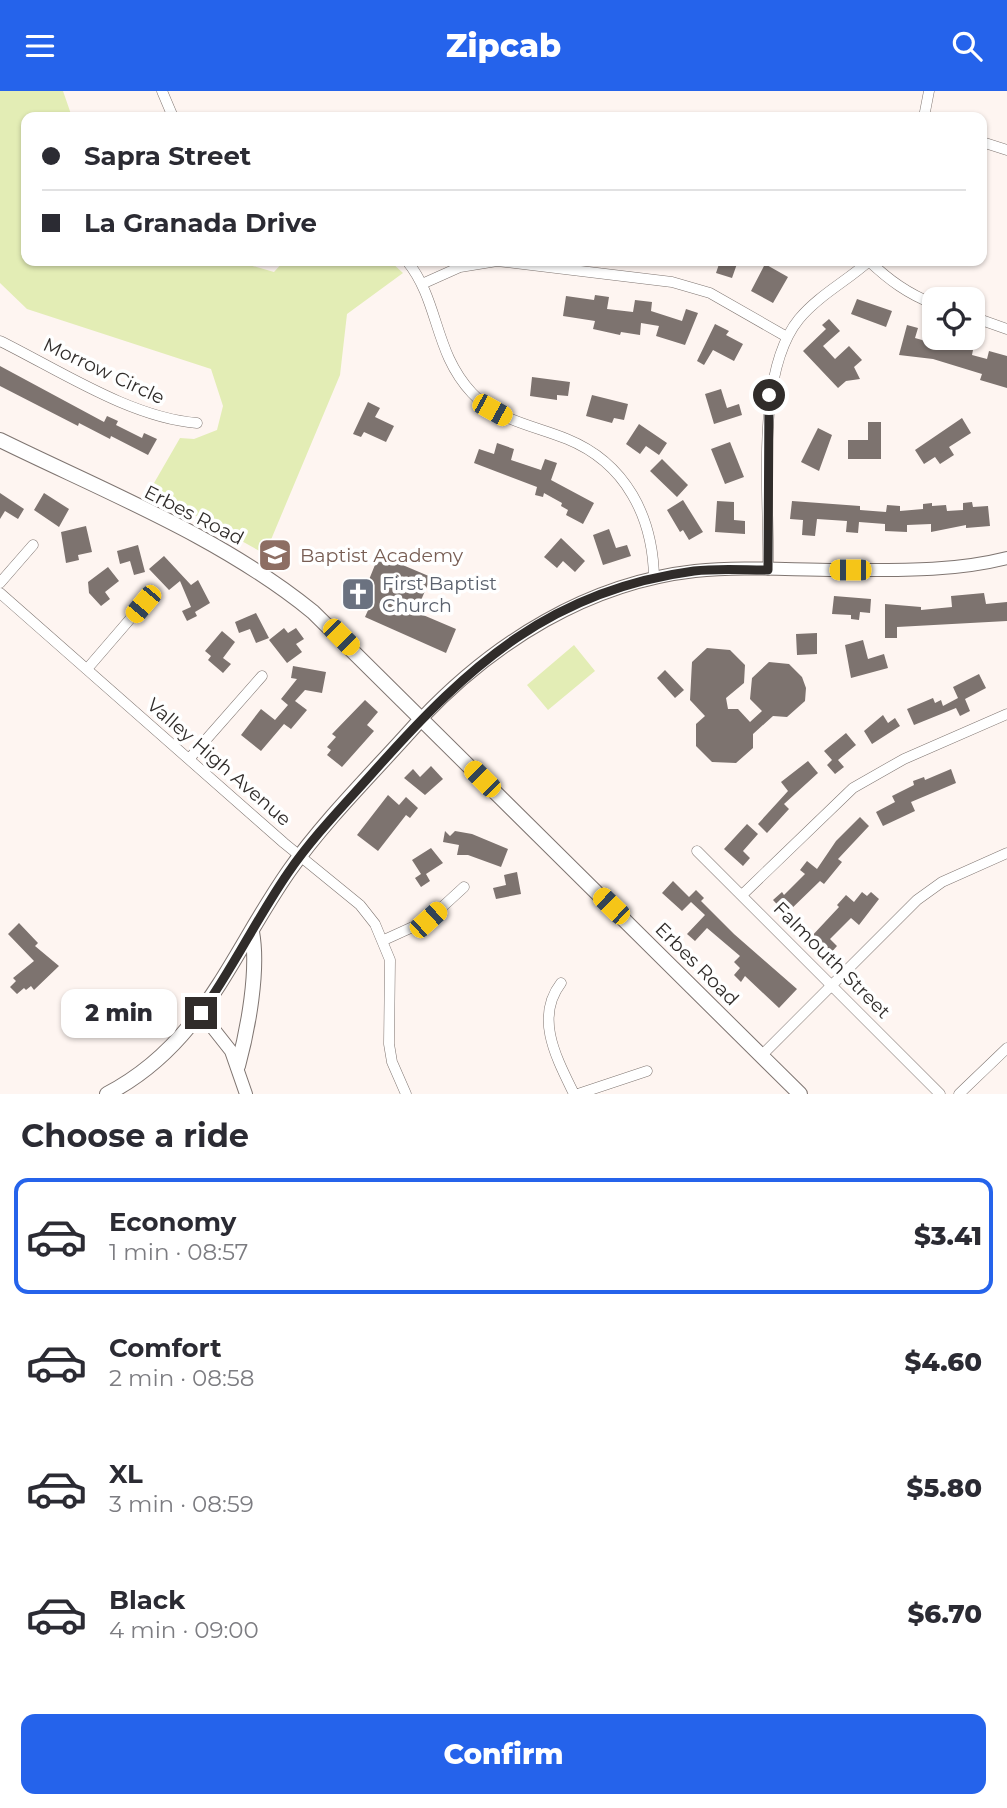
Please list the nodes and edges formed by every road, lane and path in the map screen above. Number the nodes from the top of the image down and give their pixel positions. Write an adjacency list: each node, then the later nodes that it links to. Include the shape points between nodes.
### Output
1 (162, 91): 3 (street)
2 (929, 91): 4 (street)
3 (171, 112)
4 (925, 112)
5 (987, 144): 6 (street)
6 (1007, 150)
7 (410, 266): 12 (street)
8 (466, 266): 12 (street)
9 (539, 266): 16 (street, via 672,282 710,293)
10 (862, 266): 16 (street, via 813,304)
11 (874, 266): 13 (street)
12 (422, 284): 23 (street, via 445,354 474,395 510,420 586,448 624,481 649,526)
13 (922, 299)
14 (985, 321): 15 (street)
15 (1007, 329)
16 (787, 337): 22 (street, via 769,393)
17 (0, 341): 18 (street, Morrow Circle, via 118,400 170,421)
18 (197, 423)
19 (0, 440): 30 (main road, Erbes Road, via 251,566 313,612)
20 (33, 545): 24 (street)
21 (1007, 558): 22 (street, via 930,569)
22 (768, 570): 23 (street, via 698,570)
23 (654, 578): 30 (street, via 587,600 526,631 467,673)
24 (0, 583)
25 (0, 593): 27 (street, Valley High Avenue)
26 (143, 604): 27 (street)
27 (87, 669): 31 (street, Valley High Avenue)
28 (262, 676): 31 (street)
29 (1007, 714): 36 (street, via 904,759 853,788)
30 (421, 719): 34 (main road); 43 (main road, Erbes Road)
31 (189, 759): 34 (street, Valley High Avenue)
32 (697, 852): 36 (street, Falmouth Street)
33 (1007, 853): 40 (street, via 942,882 917,900)
34 (300, 856): 37 (main road); 38 (street, Valley High Avenue, via 360,905)
35 (464, 887): 38 (street, via 428,920)
36 (742, 895): 40 (street, Falmouth Street)
37 (252, 932): 41 (main road); 44 (main road, via 257,956)
38 (384, 940): 48 (street, Valley High Avenue, via 392,975 389,1044)
39 (561, 983): 49 (street, via 550,997 550,1036)
40 (832, 985): 43 (street); 51 (street, Falmouth Street)
41 (201, 1013): 44 (street); 46 (main road, via 153,1063)
42 (1007, 1048): 52 (street)
43 (762, 1055): 50 (main road, Erbes Road)
44 (238, 1066): 47 (street)
45 (647, 1071): 49 (street)
46 (107, 1094)
47 (246, 1094)
48 (406, 1094)
49 (576, 1094)
50 (800, 1094)
51 (940, 1094)
52 (960, 1094)

